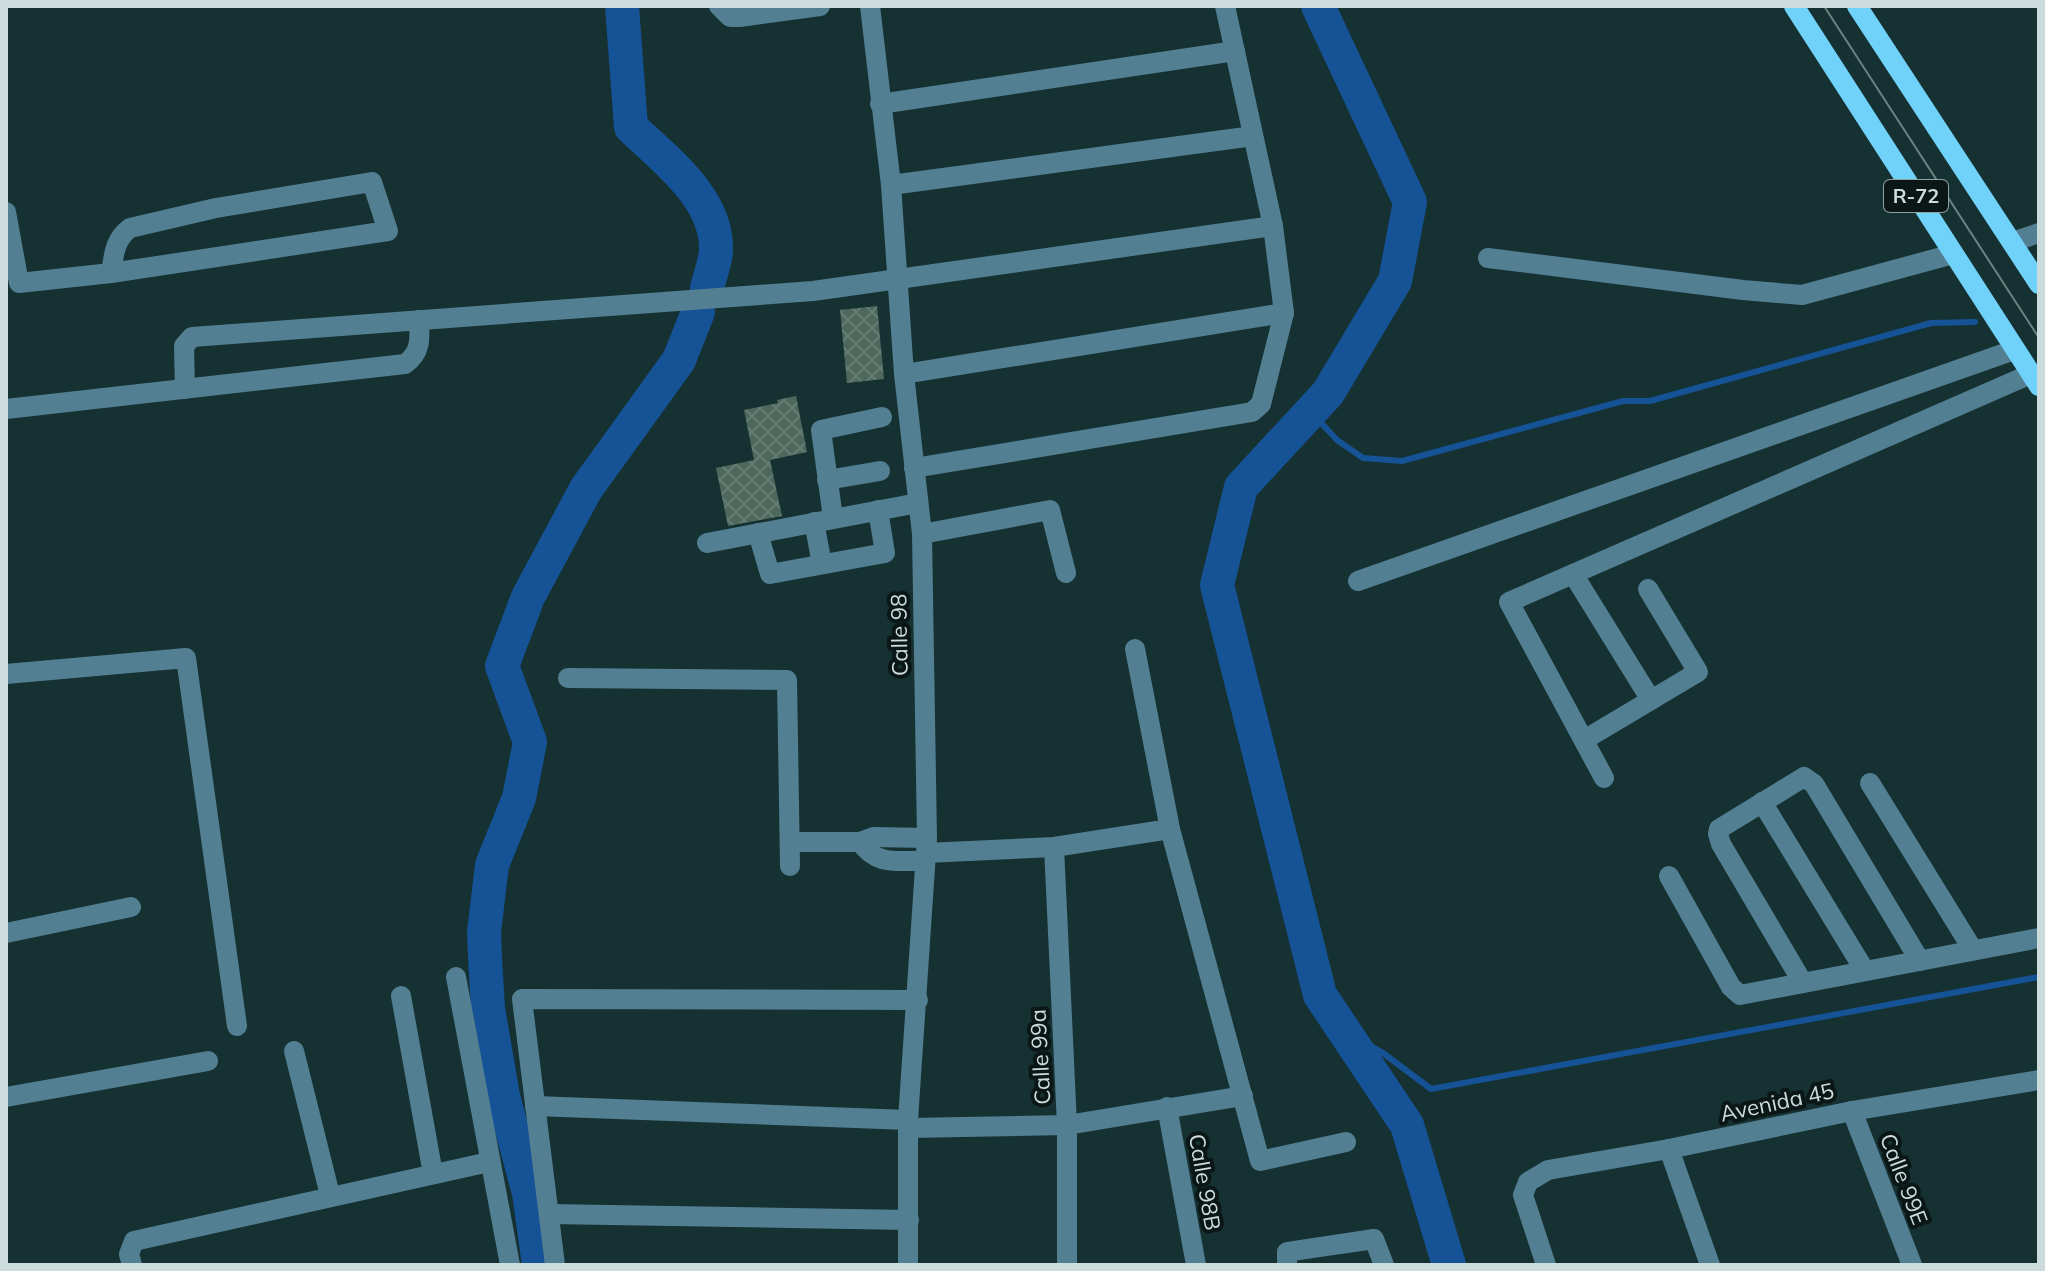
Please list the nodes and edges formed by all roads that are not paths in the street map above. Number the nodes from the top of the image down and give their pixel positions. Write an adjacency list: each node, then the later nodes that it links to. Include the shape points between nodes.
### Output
1 (719, 6): 2 (street, via 730,17)
2 (820, 6)
3 (870, 6): 10 (street, Calle 98)
4 (1225, 6): 8 (street)
5 (1794, 6): 17 (main road, R-72)
6 (1857, 6): 9 (main road, R-72)
7 (1870, 6): 9 (main road)
8 (1235, 51): 10 (street); 11 (street)
9 (1887, 55): 16 (main road, R-72)
10 (880, 104): 12 (street, Calle 98)
11 (1253, 136): 12 (street); 14 (street)
12 (891, 185): 20 (street, Calle 98)
13 (6, 212): 19 (street, via 19,283)
14 (1273, 226): 20 (street); 22 (street)
15 (2039, 233): 16 (street)
16 (2012, 242): 21 (main road, R-72)
17 (1953, 254): 18 (street, via 1802,295); 24 (main road, R-72)
18 (1488, 258)
19 (111, 273): 19 (street, via 329,240 388,231 372,182 130,228 115,246)
20 (897, 280): 23 (street, via 668,304); 25 (street, Calle 98)
21 (2039, 284)
22 (1284, 313): 25 (street); 30 (street, via 1261,404 1252,412)
23 (419, 320): 27 (street, via 419,349 405,364); 27 (street, via 192,337 184,346)
24 (2014, 350): 26 (main road, R-72); 42 (street)
25 (904, 374): 30 (street, Calle 98)
26 (2035, 380): 41 (street)
27 (185, 389): 28 (street)
28 (6, 409)
29 (882, 417): 32 (street, via 821,430)
30 (914, 468): 33 (street, Calle 98)
31 (880, 471): 32 (street)
32 (827, 480): 35 (street)
33 (918, 503): 34 (street); 37 (street, Calle 98)
34 (878, 510): 35 (street); 39 (street, via 885,553)
35 (824, 520): 36 (street); 39 (street)
36 (758, 533): 38 (street); 39 (street, via 769,574)
37 (922, 534): 40 (street, via 1050,510); 55 (street, Calle 98)
38 (707, 543)
39 (822, 564)
40 (1066, 573)
41 (1573, 574): 47 (street); 48 (street, via 1509,602)
42 (1358, 581)
43 (1648, 589): 47 (street, via 1698,672)
44 (1135, 649): 52 (street)
45 (6, 674): 68 (street, via 186,658)
46 (568, 678): 53 (street, via 787,680)
47 (1651, 700): 48 (street)
48 (1584, 740): 49 (street)
49 (1604, 778)
50 (1870, 783): 61 (street)
51 (1762, 802): 62 (street, via 1804,777 1812,781); 63 (street); 65 (street, via 1719,829 1719,840)
52 (1170, 829): 54 (street); 72 (street)
53 (790, 842): 55 (street, via 860,842 879,859); 56 (street)
54 (1054, 847): 55 (street); 78 (street, Calle 99a)
55 (926, 851): 67 (street, Calle 98)
56 (790, 866)
57 (1669, 876): 65 (street, via 1736,992 1746,995)
58 (131, 907): 59 (street)
59 (6, 933)
60 (2039, 938): 61 (street)
61 (1973, 950): 62 (street)
62 (1920, 961): 63 (street)
63 (1865, 971): 65 (street)
64 (456, 977): 81 (street)
65 (1803, 983)
66 (401, 996): 82 (street)
67 (918, 1000): 74 (street, via 522,999); 77 (street, Calle 98)
68 (237, 1026)
69 (294, 1051): 83 (street)
70 (208, 1061): 73 (street)
71 (2039, 1080): 76 (street, Avenida 45)
72 (1243, 1096): 75 (street); 79 (street, via 1260,1161)
73 (6, 1097)
74 (535, 1106): 77 (street); 84 (street)
75 (1167, 1107): 78 (street); 91 (street, Calle 98B)
76 (1852, 1111): 80 (street, Avenida 45); 96 (street, Calle 99E)
77 (908, 1124): 78 (street); 85 (street, Calle 98)
78 (1067, 1125): 90 (street, Calle 99a)
79 (1346, 1142)
80 (1669, 1149): 94 (street, Avenida 45, via 1548,1170 1528,1182 1523,1195); 95 (street)
81 (489, 1162): 82 (street); 87 (street)
82 (433, 1174): 83 (street)
83 (330, 1195): 86 (street, via 134,1241)
84 (549, 1214): 85 (street); 88 (street)
85 (909, 1220): 89 (street, Calle 98)
86 (132, 1265)
87 (510, 1265)
88 (555, 1265)
89 (908, 1265)
90 (1067, 1265)
91 (1196, 1265)
92 (1287, 1265): 93 (street, via 1287,1252 1374,1239)
93 (1384, 1265)
94 (1546, 1265)
95 (1710, 1265)
96 (1912, 1265)

